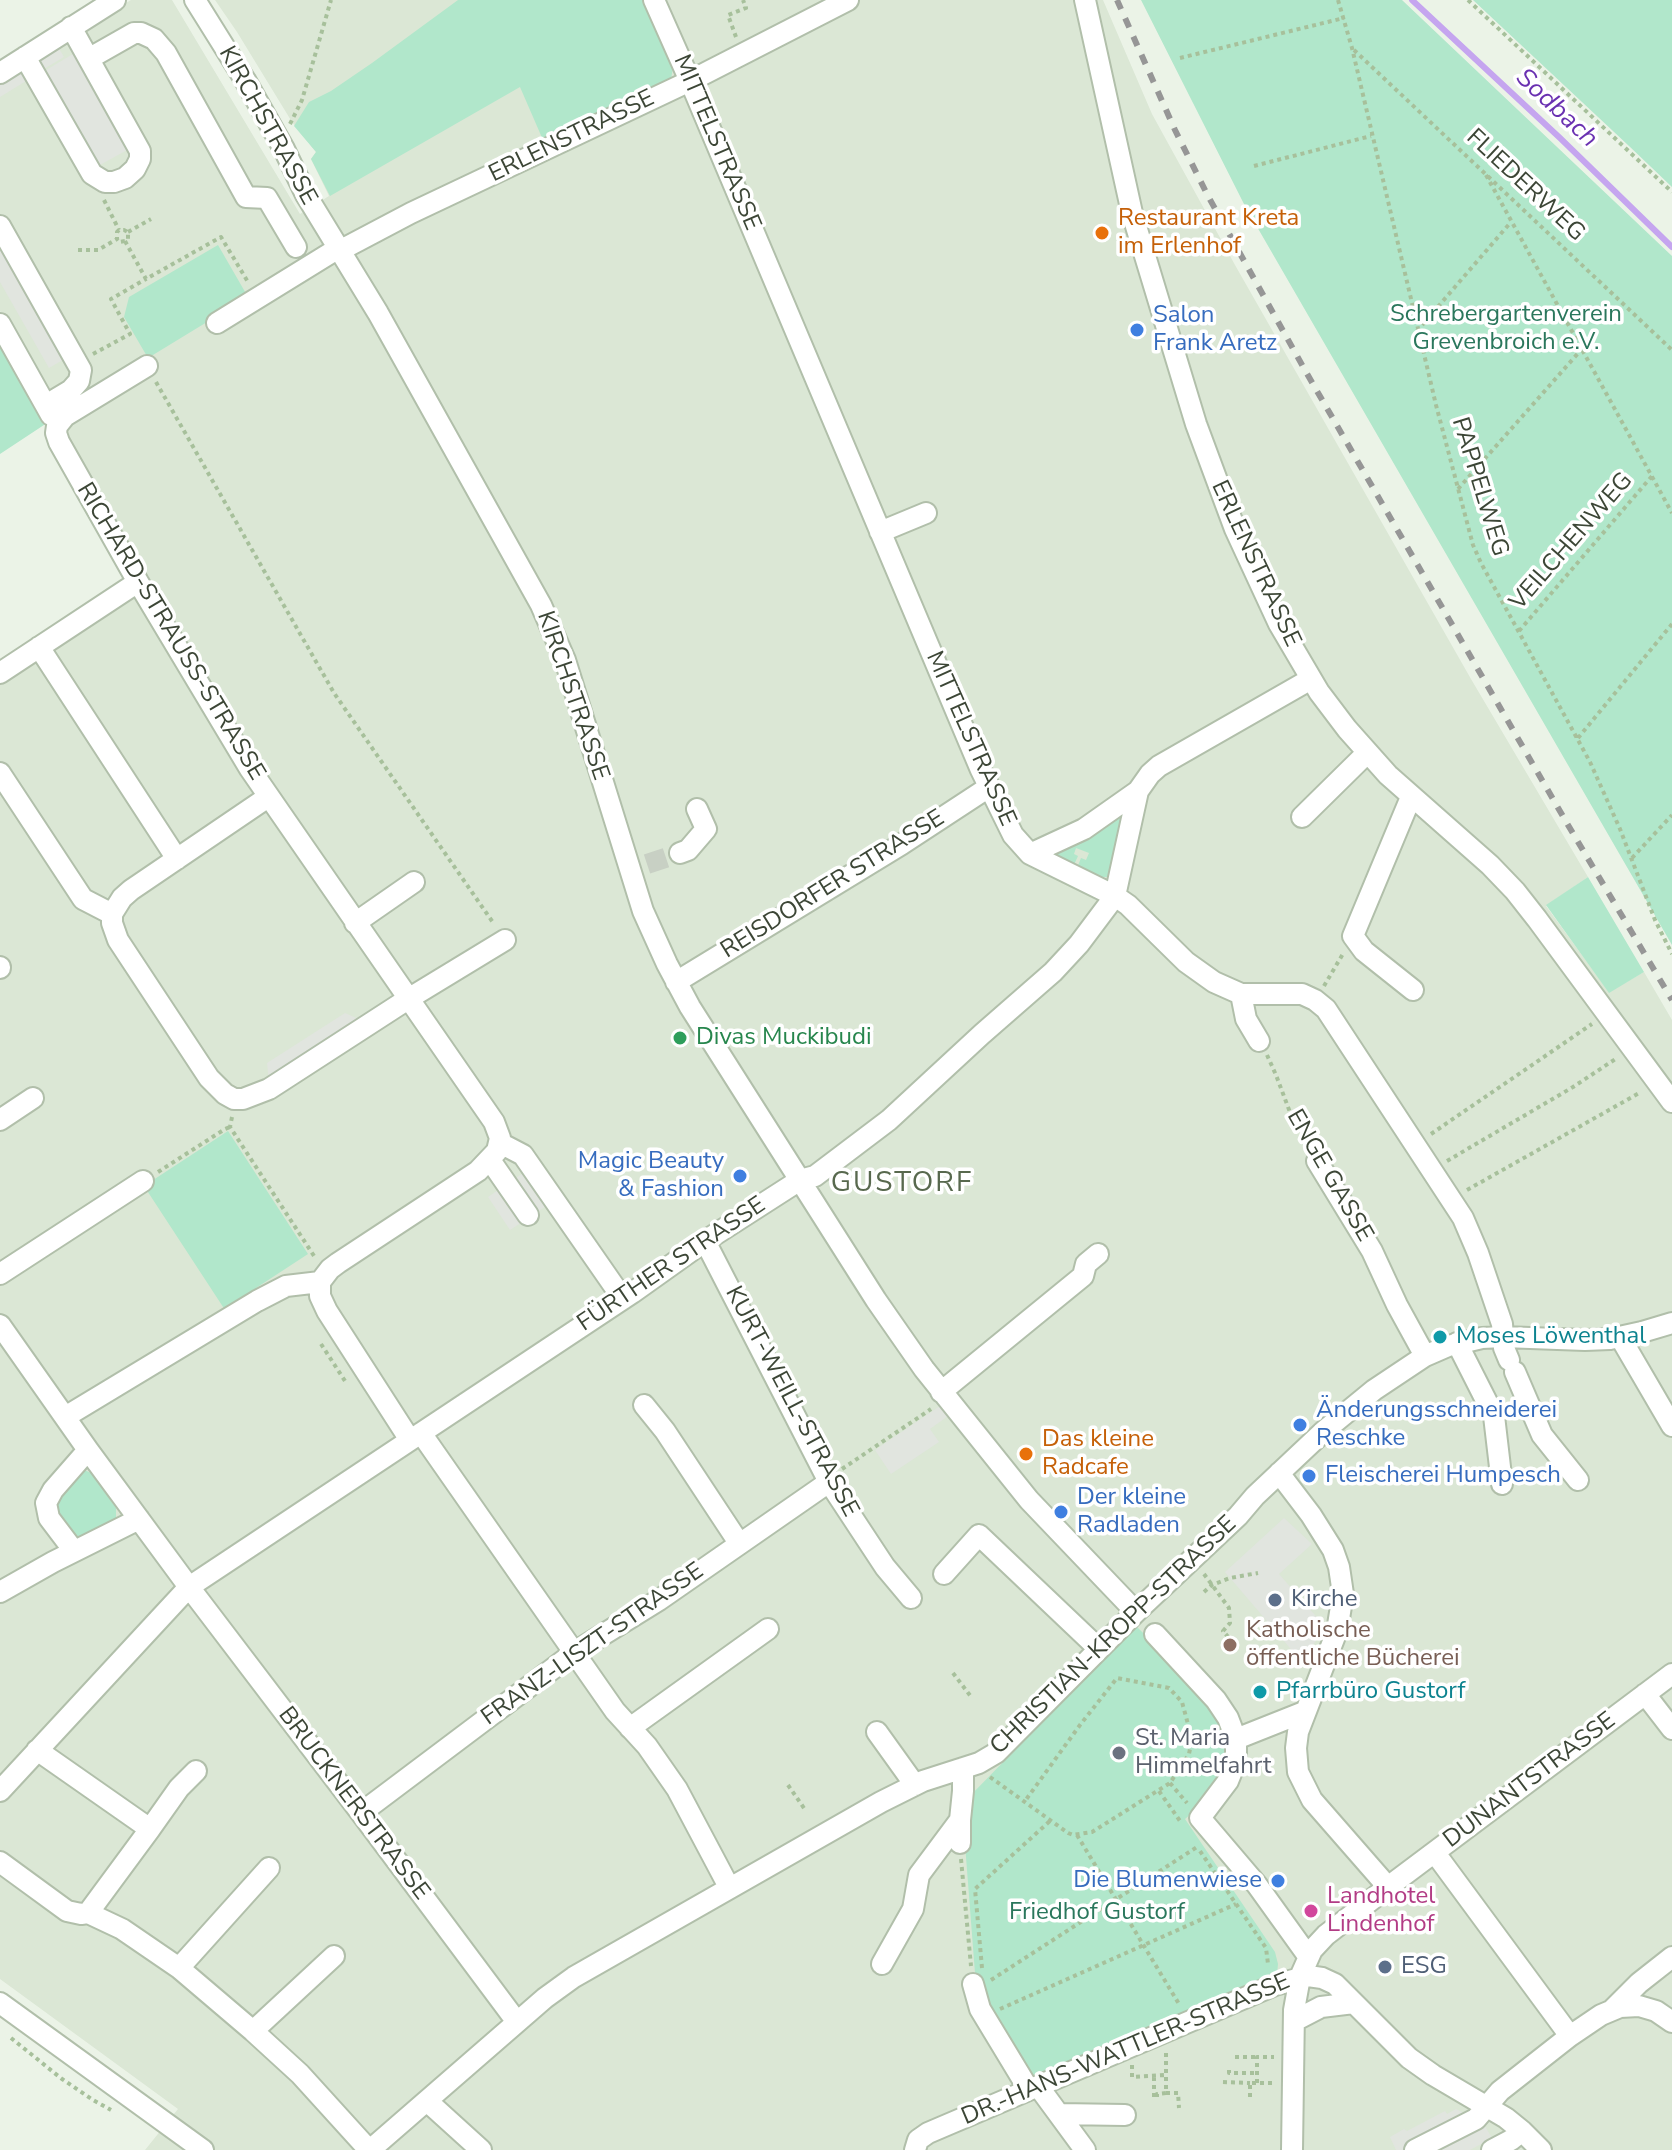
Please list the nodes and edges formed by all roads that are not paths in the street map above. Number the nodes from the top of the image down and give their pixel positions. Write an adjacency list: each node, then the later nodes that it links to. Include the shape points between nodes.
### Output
1 (115, 0): 6 (street)
2 (195, 0): 13 (street, KIRCHSTRASSE)
3 (654, 0): 10 (street, MITTELSTRASSE)
4 (848, 0): 10 (street, ERLENSTRASSE)
5 (1085, 0): 24 (street, ERLENSTRASSE, via 1136,227 1206,457 1265,599)
6 (71, 27): 7 (street); 8 (street)
7 (25, 57): 8 (street, via 89,171 114,182 135,169 140,151); 9 (street)
8 (90, 58): 12 (street, via 134,33 154,39 246,197 267,198)
9 (0, 73)
10 (690, 81): 13 (street, ERLENSTRASSE); 20 (street, MITTELSTRASSE)
11 (0, 226): 17 (street, via 81,370 71,390)
12 (296, 247)
13 (338, 250): 14 (street, ERLENSTRASSE); 41 (street, KIRCHSTRASSE, via 551,625 638,867 651,931)
14 (217, 323)
15 (0, 324): 17 (street, RICHARD-STRAUSS-STRASSE)
16 (147, 366): 18 (street, via 69,413)
17 (46, 405): 18 (street, RICHARD-STRAUSS-STRASSE)
18 (57, 426): 21 (street, RICHARD-STRAUSS-STRASSE, via 59,442)
19 (926, 513): 20 (street)
20 (880, 532): 27 (street, MITTELSTRASSE)
21 (138, 582): 22 (street); 29 (street, RICHARD-STRAUSS-STRASSE)
22 (39, 647): 23 (street); 35 (street)
23 (0, 673)
24 (1311, 679): 25 (street, ERLENSTRASSE); 28 (street, via 1159,766)
25 (1367, 753): 30 (street, ERLENSTRASSE); 32 (street)
26 (0, 773): 38 (street, via 83,899)
27 (989, 787): 34 (street, MITTELSTRASSE, via 1013,835); 41 (street, REISDORFER STRASSE)
28 (1138, 791): 34 (street, via 1084,829); 37 (street)
29 (268, 797): 35 (street); 39 (street, RICHARD-STRAUSS-STRASSE)
30 (1411, 797): 42 (street, via 1353,936); 47 (street, ERLENSTRASSE, via 1515,891)
31 (697, 809): 33 (street, via 706,829)
32 (1302, 817)
33 (680, 853)
34 (1030, 854): 37 (street, MITTELSTRASSE)
35 (177, 859): 38 (street, via 131,890)
36 (414, 882): 39 (street)
37 (1115, 896): 43 (street, MITTELSTRASSE, via 1196,970); 51 (street, FÜRTHER STRASSE, via 1062,963 889,1120 815,1176)
38 (112, 914): 44 (street, via 118,940 202,1067 220,1091 234,1099 269,1089)
39 (355, 923): 44 (street, RICHARD-STRAUSS-STRASSE)
40 (505, 940): 44 (street)
41 (676, 982): 51 (street, KIRCHSTRASSE)
42 (1413, 990)
43 (1241, 994): 45 (street, via 1246,1019); 61 (street, MITTELSTRASSE, via 1307,995 1332,1016 1463,1218)
44 (408, 999): 49 (street, RICHARD-STRAUSS-STRASSE, via 494,1122)
45 (1259, 1041)
46 (33, 1098): 48 (street)
47 (1672, 1102)
48 (0, 1120)
49 (495, 1152): 53 (street); 57 (street, via 478,1171 338,1263); 58 (street, RICHARD-STRAUSS-STRASSE, via 523,1155)
50 (1317, 1161): 64 (street, ENGE GASSE, via 1372,1251)
51 (800, 1180): 54 (street, FÜRTHER STRASSE); 65 (street, KIRCHSTRASSE)
52 (143, 1181): 56 (street)
53 (528, 1215)
54 (705, 1241): 58 (street, FÜRTHER STRASSE); 73 (street, KURT-WEILL-STRASSE)
55 (1098, 1254): 65 (street, via 1086,1264 1083,1276)
56 (0, 1274)
57 (320, 1282): 67 (street, via 286,1286 257,1301); 69 (street, via 327,1311)
58 (623, 1299): 69 (street, FÜRTHER STRASSE)
59 (1672, 1323): 62 (street, CHRISTIAN-KROPP-STRASSE)
60 (0, 1325): 67 (street)
61 (1503, 1337): 62 (street, CHRISTIAN-KROPP-STRASSE); 63 (street, CHRISTIAN-KROPP-STRASSE); 72 (street, via 1542,1435)
62 (1620, 1337): 68 (street)
63 (1457, 1343): 64 (street, CHRISTIAN-KROPP-STRASSE); 74 (street, via 1494,1416)
64 (1425, 1356): 71 (street, CHRISTIAN-KROPP-STRASSE, via 1347,1411)
65 (941, 1392): 82 (street, KIRCHSTRASSE, via 1035,1507)
66 (644, 1405): 76 (street)
67 (65, 1417): 70 (street)
68 (1672, 1426)
69 (415, 1436): 79 (street, FÜRTHER STRASSE); 86 (street)
70 (88, 1450): 75 (street); 77 (street, via 46,1503 49,1518)
71 (1279, 1473): 82 (street, CHRISTIAN-KROPP-STRASSE); 89 (street, via 1333,1550 1343,1594 1337,1631)
72 (1578, 1480)
73 (829, 1482): 76 (street, FRANZ-LISZT-STRASSE); 81 (street, KURT-WEILL-STRASSE)
74 (1502, 1484)
75 (139, 1519): 77 (street); 79 (street)
76 (739, 1543): 86 (street, FRANZ-LISZT-STRASSE)
77 (74, 1551): 80 (street)
78 (944, 1574): 85 (street, via 979,1535)
79 (189, 1587): 94 (street, FÜRTHER STRASSE); 99 (street, BRUCKNERSTRASSE)
80 (0, 1592)
81 (911, 1598)
82 (1136, 1612): 85 (street, CHRISTIAN-KROPP-STRASSE)
83 (768, 1629): 90 (street)
84 (1155, 1634): 93 (street, via 1216,1700)
85 (1099, 1649): 95 (street, CHRISTIAN-KROPP-STRASSE, via 996,1753)
86 (575, 1652): 90 (street); 99 (street, FRANZ-LISZT-STRASSE)
87 (1672, 1674): 88 (street, DUNANTSTRASSE)
88 (1645, 1694): 91 (street); 103 (street, DUNANTSTRASSE)
89 (1304, 1712): 93 (street); 107 (street, via 1296,1748 1304,1786)
90 (630, 1728): 106 (street, via 677,1789)
91 (1672, 1728)
92 (877, 1732): 97 (street)
93 (1236, 1739): 110 (street, via 1236,1761 1228,1781 1191,1821 1257,1885)
94 (37, 1750): 98 (street, FÜRTHER STRASSE); 101 (street)
95 (963, 1768): 97 (street, CHRISTIAN-KROPP-STRASSE); 100 (street)
96 (196, 1771): 101 (street)
97 (915, 1785): 106 (street, CHRISTIAN-KROPP-STRASSE)
98 (0, 1791)
99 (361, 1813): 120 (street, BRUCKNERSTRASSE)
100 (960, 1820): 102 (street); 112 (street, via 919,1875 913,1909)
101 (150, 1829): 108 (street)
102 (960, 1843)
103 (1435, 1853): 107 (street, DUNANTSTRASSE); 123 (street)
104 (0, 1862): 108 (street, via 67,1911)
105 (269, 1868): 113 (street)
106 (729, 1887): 120 (street, CHRISTIAN-KROPP-STRASSE, via 574,1977)
107 (1388, 1887): 110 (street, DUNANTSTRASSE, via 1326,1935)
108 (88, 1913): 113 (street)
109 (334, 1956): 122 (street)
110 (1308, 1956): 114 (street)
111 (1672, 1957): 118 (street)
112 (882, 1964)
113 (179, 1968): 122 (street)
114 (1300, 1977): 117 (street, via 1329,1980); 119 (street); 124 (street, DR.-HANS-WATTLER-STRASSE)
115 (981, 1980): 124 (street, via 980,2009)
116 (0, 2003): 130 (street)
117 (1354, 2003): 119 (street, via 1321,2007); 126 (street, via 1409,2058)
118 (1613, 2009): 121 (street, via 1647,2008); 123 (street)
119 (1294, 2021): 135 (street)
120 (517, 2022): 125 (street, CHRISTIAN-KROPP-STRASSE)
121 (1672, 2022)
122 (253, 2031): 131 (street)
123 (1570, 2036): 126 (street)
124 (1033, 2088): 127 (street); 133 (street, DR.-HANS-WATTLER-STRASSE, via 922,2136)
125 (427, 2101): 131 (street, CHRISTIAN-KROPP-STRASSE); 132 (street)
126 (1486, 2106): 129 (street); 136 (street, via 1476,2119)
127 (1059, 2114): 128 (street); 134 (street)
128 (1125, 2115)
129 (1522, 2131): 137 (street); 138 (street)
130 (203, 2150)
131 (370, 2150)
132 (481, 2150)
133 (915, 2150)
134 (1085, 2150)
135 (1292, 2150)
136 (1415, 2150)
137 (1492, 2150)
138 (1541, 2150)

